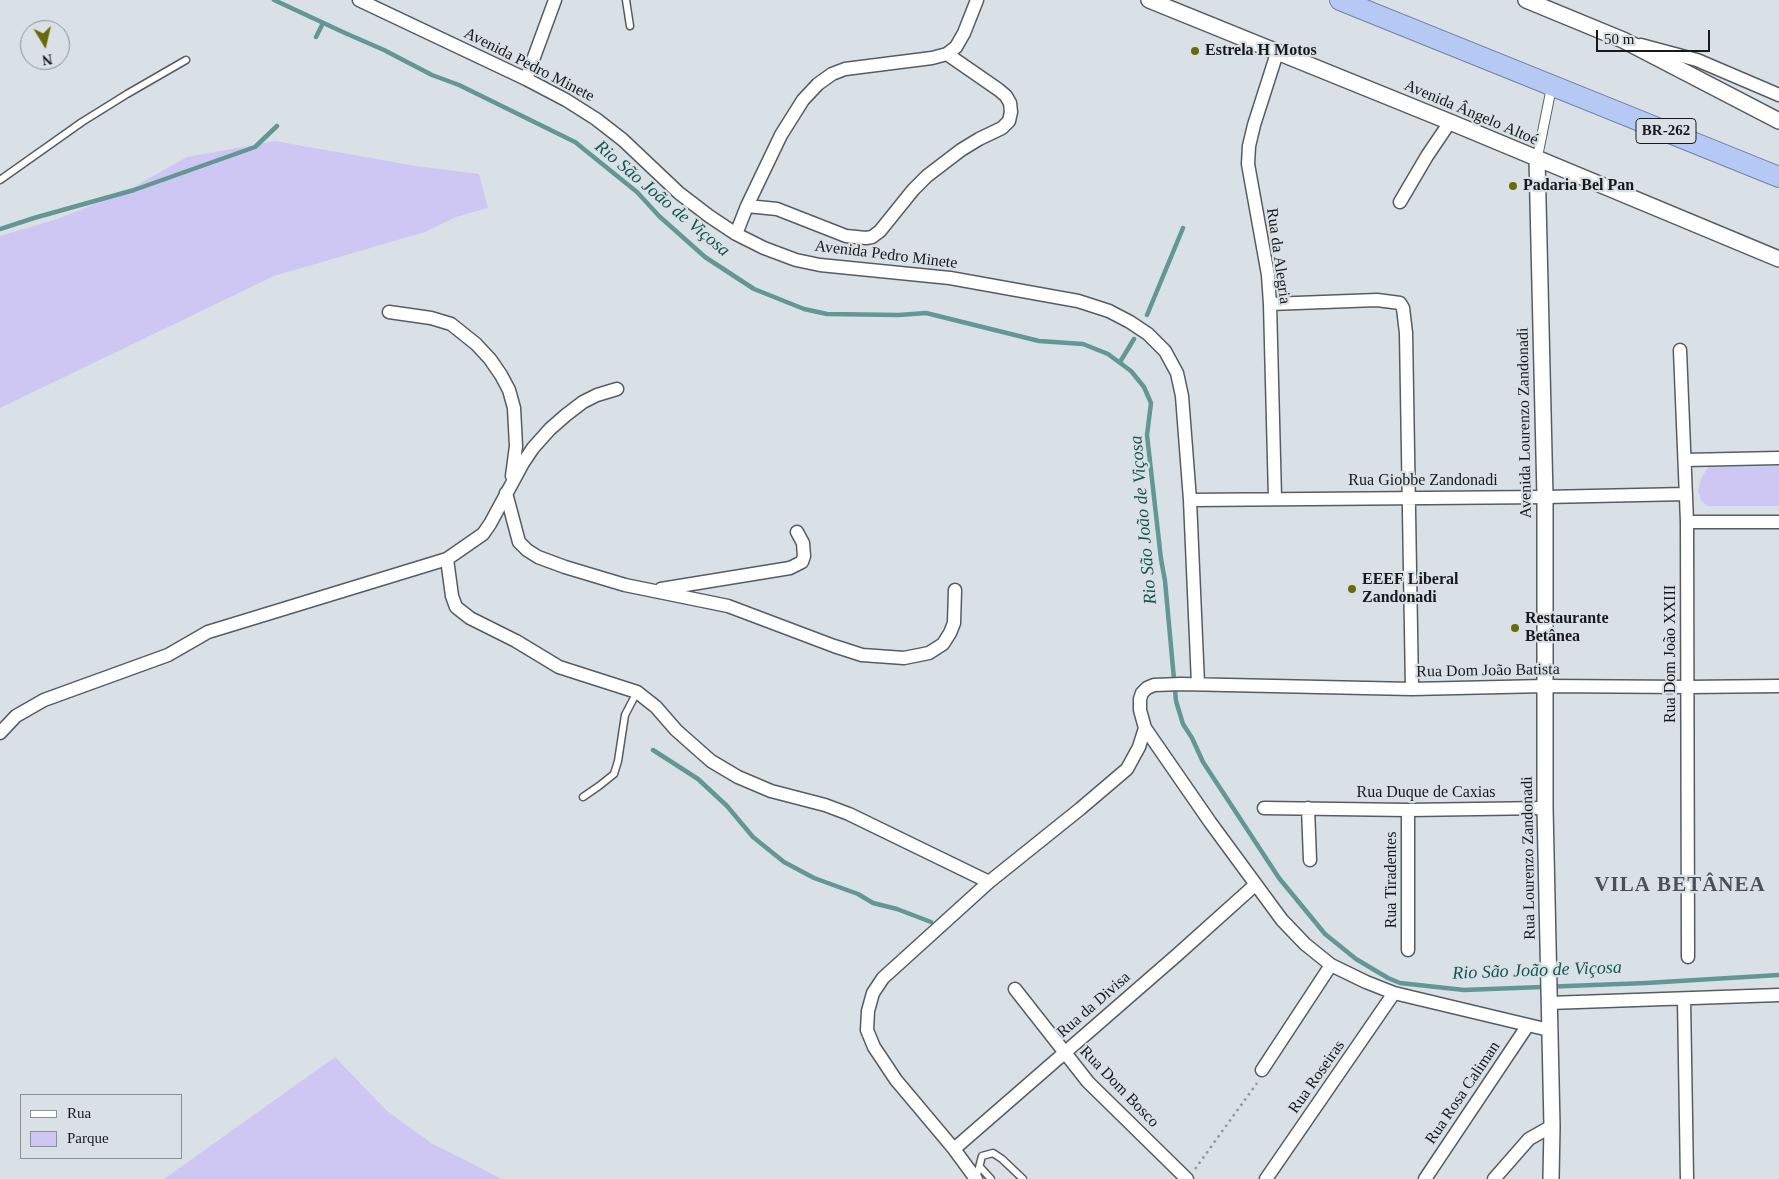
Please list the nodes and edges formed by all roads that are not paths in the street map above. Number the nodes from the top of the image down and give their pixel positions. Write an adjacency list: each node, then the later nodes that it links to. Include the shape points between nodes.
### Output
1 (359, 0): 14 (street, Avenida Pedro Minete)
2 (555, 0): 14 (street)
3 (626, 0): 9 (lane)
4 (977, 0): 12 (street, via 964,33 956,47)
5 (1149, 0): 11 (street, Avenida Ângelo Altoé)
6 (1340, 0): 15 (highway, BR-262)
7 (1526, 0): 8 (street)
8 (1548, 4): 10 (street)
9 (630, 26)
10 (1623, 40): 16 (street, via 1697,60); 17 (street)
11 (1277, 53): 18 (street, Avenida Ângelo Altoé); 28 (street, Rua da Alegria, via 1254,125 1248,164 1268,275)
12 (947, 54): 23 (street, via 845,69 818,84 803,100 781,135); 23 (street, via 1006,96 1010,103 1009,121 961,150 927,176 880,231 857,238 777,209)
13 (186, 60): 21 (lane, via 82,122)
14 (526, 79): 24 (street, Avenida Pedro Minete, via 596,119 679,193)
15 (1552, 85): 19 (street); 20 (highway, BR-262)
16 (1779, 95)
17 (1779, 121)
18 (1450, 122): 19 (street, Avenida Ângelo Altoé); 22 (street)
19 (1536, 159): 26 (street, Avenida Ângelo Altoé); 37 (street, Avenida Lourenzo Zandonadi)
20 (1779, 177)
21 (0, 180)
22 (1400, 202)
23 (747, 206): 24 (street)
24 (736, 234): 39 (street, Avenida Pedro Minete, via 788,257 820,265 950,278 1021,290 1078,301 1110,311 1130,322 1165,351 1177,373 1182,396)
25 (1779, 248): 26 (street)
26 (1760, 251): 27 (street, Avenida Ângelo Altoé)
27 (1779, 259)
28 (1270, 304): 36 (street, via 1348,300 1400,303 1406,333); 38 (street, Rua da Alegria)
29 (389, 312): 34 (street, via 450,324 476,344 501,375 509,390 516,428)
30 (1680, 350): 33 (street, Rua Dom João XXIII)
31 (617, 389): 34 (street, via 597,395 550,429 533,448)
32 (1779, 458): 33 (street)
33 (1685, 460): 35 (street, Rua Dom João XXIII)
34 (509, 488): 43 (street, via 482,534); 44 (street, via 515,531 527,550 564,568)
35 (1686, 494): 37 (street, Rua Giobbe Zandonadi); 40 (street, Rua Dom João XXIII)
36 (1408, 497): 37 (street, Rua Giobbe Zandonadi); 38 (street, Rua Giobbe Zandonadi); 50 (street)
37 (1545, 497): 47 (street, Avenida Lourenzo Zandonadi)
38 (1275, 498): 39 (street, Rua Giobbe Zandonadi)
39 (1190, 500): 46 (street, Avenida Pedro Minete)
40 (1687, 522): 41 (street); 49 (street, Rua Dom João XXIII)
41 (1779, 522)
42 (797, 532): 44 (street, via 803,543 804,556 802,562 790,568)
43 (447, 559): 51 (street, via 456,607 470,618 559,667); 53 (street, via 208,632 168,655 44,700 16,716)
44 (648, 590): 45 (street, via 728,606 862,654 904,658 929,652 943,644 954,623)
45 (955, 590)
46 (1198, 684): 50 (street, Rua Dom João Batista); 52 (street, Rua Dom João Batista, via 1154,685 1144,690 1140,710)
47 (1544, 686): 49 (street, Rua Dom João Batista); 50 (street, Rua Dom João Batista); 57 (street, Rua Lourenzo Zandonadi)
48 (1779, 686): 49 (street, Rua Dom João Batista)
49 (1688, 687): 63 (street, Rua Dom João XXIII)
50 (1412, 689)
51 (637, 692): 54 (lane, via 625,715 614,774); 60 (street, via 656,706 691,744 722,768 771,791 849,814)
52 (1145, 728): 60 (street, via 1127,769); 61 (street)
53 (0, 733)
54 (584, 797)
55 (1264, 808): 56 (street, Rua Duque de Caxias)
56 (1308, 808): 58 (street, Rua Duque de Caxias); 59 (street)
57 (1545, 808): 58 (street, Rua Duque de Caxias); 68 (street, Rua Lourenzo Zandonadi)
58 (1408, 810): 62 (street, Rua Tiradentes)
59 (1310, 860)
60 (989, 882): 75 (street, via 883,978 873,993 868,1011 867,1030 874,1047 896,1080)
61 (1255, 885): 64 (street, via 1305,944); 72 (street, Rua da Divisa)
62 (1408, 950)
63 (1688, 957)
64 (1331, 965): 66 (street); 73 (street)
65 (1015, 989): 72 (street, Rua Dom Bosco)
66 (1394, 993): 70 (street); 80 (street, Rua Roseiras)
67 (1779, 995): 69 (street)
68 (1549, 997): 69 (street); 71 (street, Rua Lourenzo Zandonadi)
69 (1684, 999): 84 (street)
70 (1528, 1025): 71 (street); 81 (street, Rua Rosa Caliman)
71 (1549, 1030): 74 (street, Rua Lourenzo Zandonadi)
72 (1064, 1053): 75 (street, Rua da Divisa); 79 (street, Rua Dom Bosco, via 1088,1082)
73 (1262, 1070)
74 (1552, 1126): 82 (street, via 1529,1139); 83 (street, Rua Lourenzo Zandonadi)
75 (954, 1149): 76 (street)
76 (977, 1175): 77 (lane); 78 (lane, via 982,1156 993,1153)
77 (991, 1179)
78 (1023, 1179)
79 (1187, 1179)
80 (1266, 1179)
81 (1425, 1179)
82 (1494, 1179)
83 (1551, 1179)
84 (1688, 1179)

